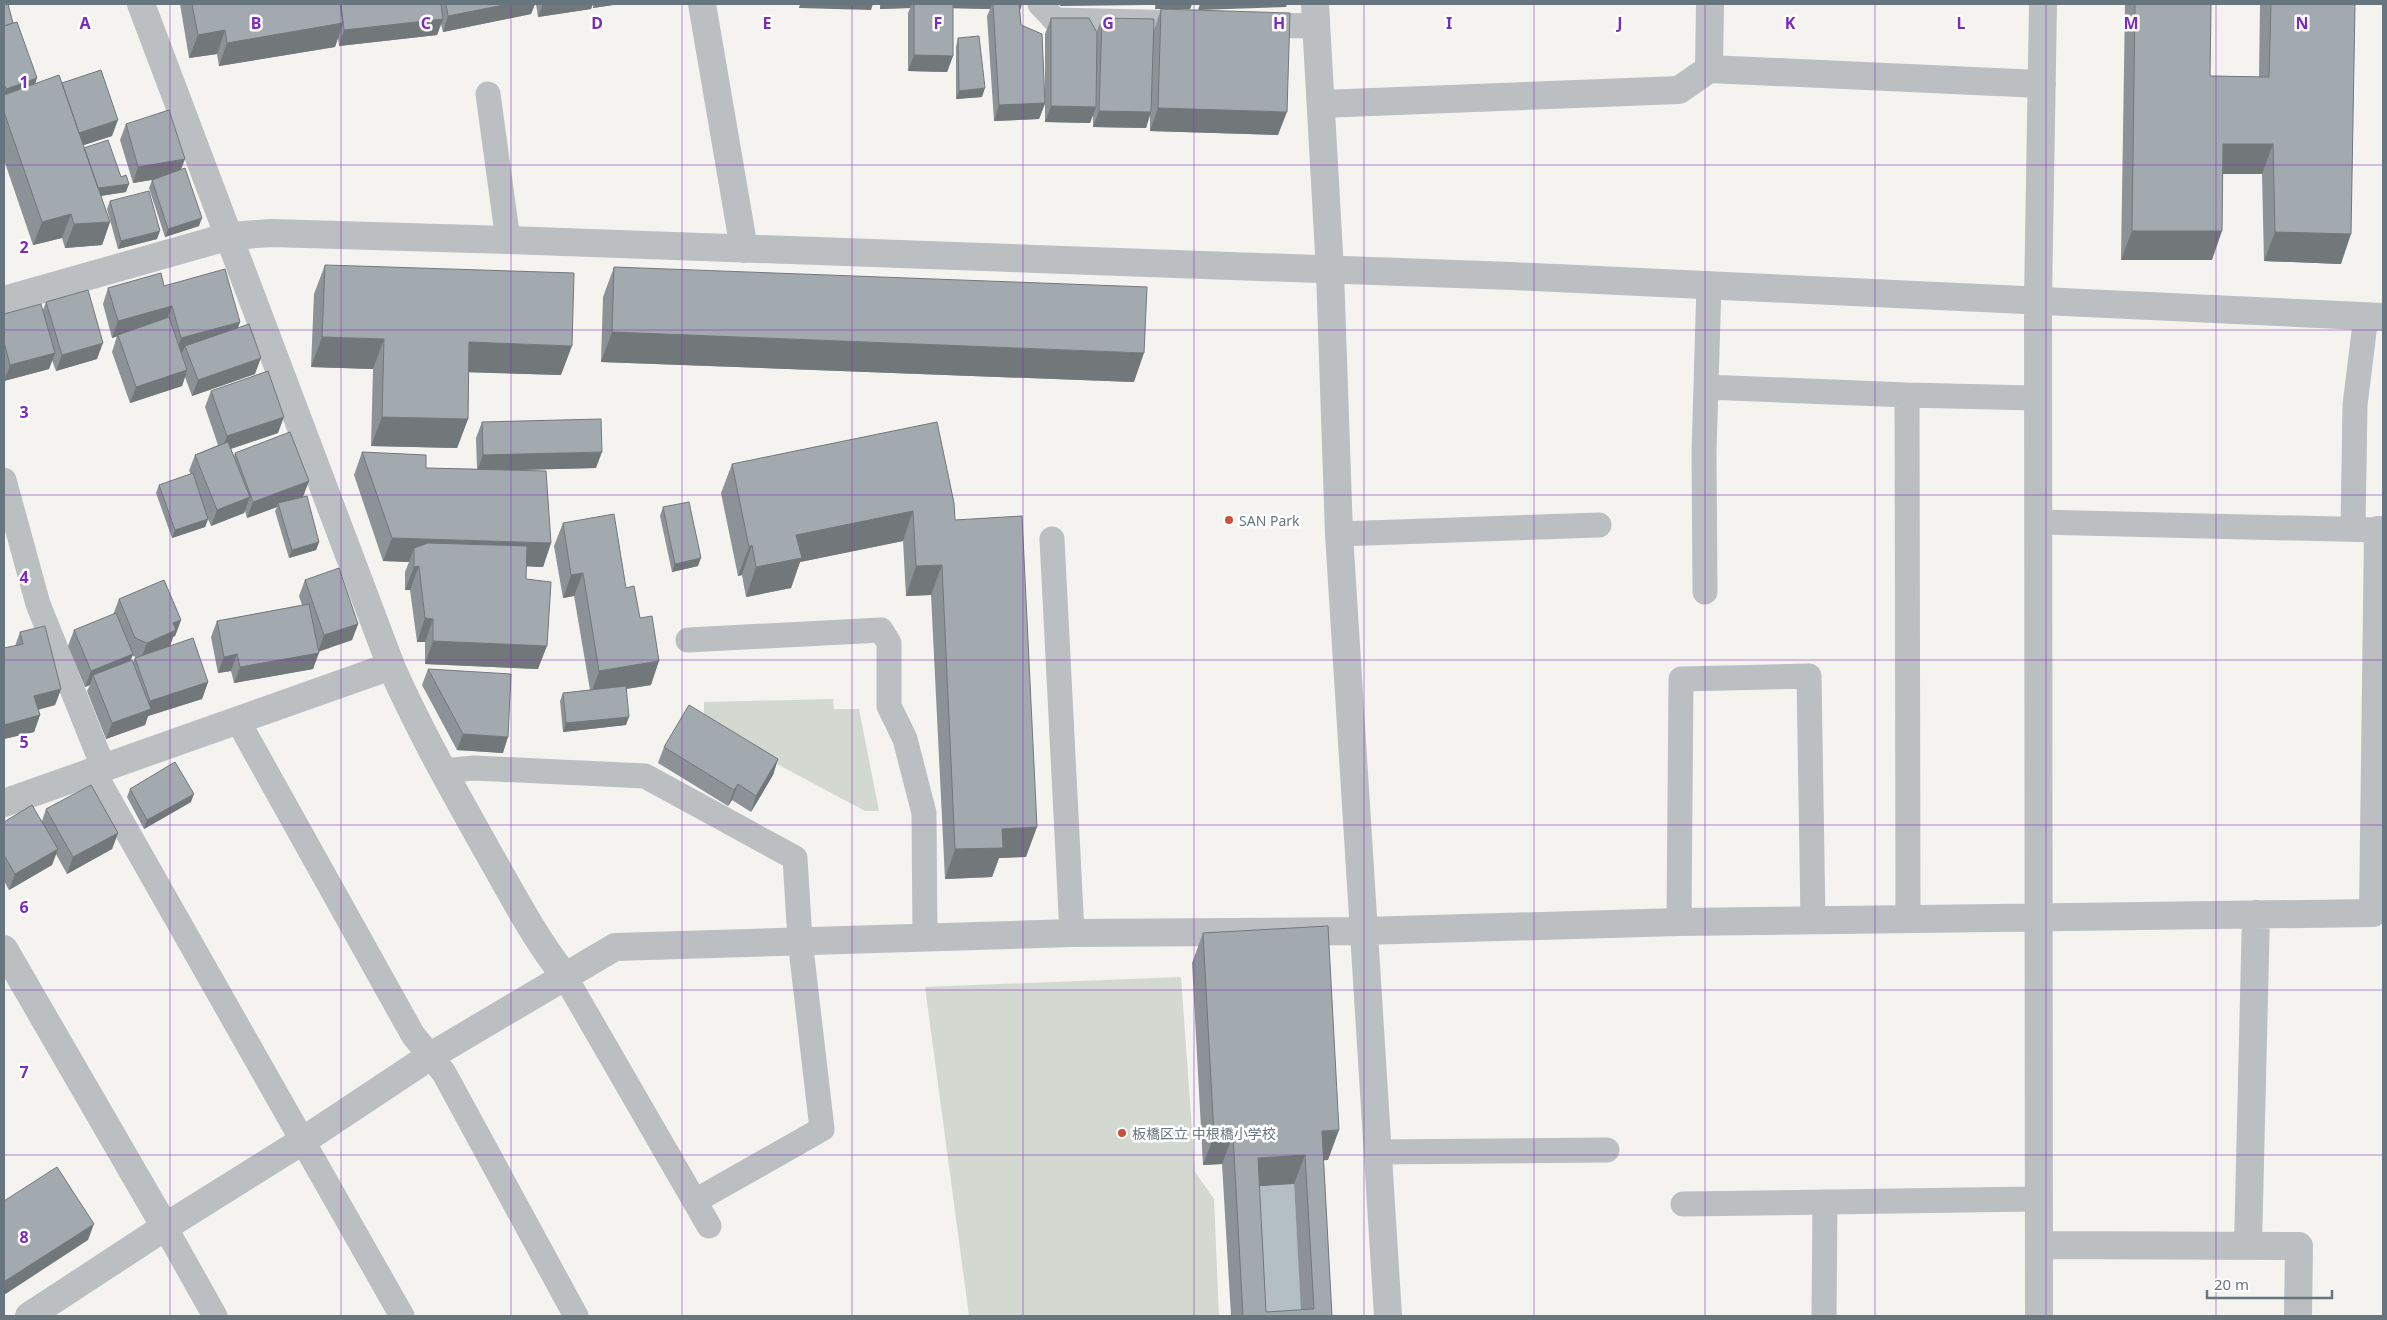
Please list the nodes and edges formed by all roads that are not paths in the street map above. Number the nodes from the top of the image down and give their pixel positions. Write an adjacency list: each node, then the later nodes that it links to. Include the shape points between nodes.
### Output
1 (141, 4): 11 (street)
2 (702, 4): 13 (street)
3 (1040, 4): 6 (lane, via 1055,20 1220,24)
4 (1710, 4): 7 (street)
5 (2043, 4): 8 (street)
6 (1316, 15): 10 (street)
7 (1709, 69): 8 (street); 10 (street, via 1679,90)
8 (2042, 84): 16 (street)
9 (488, 94): 12 (lane)
10 (1321, 104): 14 (street)
11 (230, 236): 12 (street, via 271,234); 17 (street); 30 (street)
12 (508, 240): 13 (street)
13 (744, 249): 14 (street)
14 (1330, 270): 15 (street); 26 (street)
15 (1709, 284): 16 (street); 19 (lane)
16 (2038, 299): 18 (street); 21 (street)
17 (4, 300)
18 (2375, 316): 25 (lane, via 2354,405)
19 (1706, 387): 20 (lane); 28 (lane)
20 (1907, 395): 21 (lane); 38 (lane)
21 (2038, 398): 23 (street)
22 (4, 480): 32 (lane, via 38,604)
23 (2038, 522): 25 (lane); 37 (street)
24 (1599, 525): 26 (lane)
25 (2371, 529): 35 (street)
26 (1339, 534): 41 (street)
27 (1052, 540): 42 (lane)
28 (1705, 592)
29 (688, 640): 43 (lane, via 880,630 889,643 890,706 905,739 924,813)
30 (391, 666): 31 (street); 33 (street)
31 (238, 721): 32 (street); 47 (lane, via 413,1034)
32 (99, 771): 34 (street); 48 (lane)
33 (443, 771): 44 (lane, via 474,768 645,776 795,858); 46 (street, via 543,948)
34 (4, 803)
35 (2378, 912): 36 (street)
36 (2256, 914): 37 (street); 58 (street)
37 (2039, 917): 38 (street); 51 (street)
38 (1908, 919): 39 (street)
39 (1812, 920): 40 (street); 40 (lane, via 1809,676 1799,676 1681,679)
40 (1679, 922): 41 (street)
41 (1363, 931): 42 (street); 50 (street)
42 (1072, 933): 43 (street)
43 (925, 937): 44 (street)
44 (800, 940): 46 (street, via 615,947); 52 (lane, via 822,1129)
45 (4, 949): 56 (street)
46 (564, 975): 47 (street); 52 (lane)
47 (429, 1057): 48 (street); 62 (lane, via 444,1073)
48 (304, 1140): 56 (street); 61 (lane)
49 (1608, 1150): 50 (lane)
50 (1377, 1152): 63 (street)
51 (2040, 1198): 53 (lane); 57 (street)
52 (695, 1201): 55 (lane)
53 (1825, 1202): 54 (lane); 64 (lane)
54 (1683, 1204)
55 (708, 1226)
56 (165, 1227): 59 (street); 60 (lane)
57 (2039, 1245): 58 (street); 65 (street)
58 (2248, 1246): 66 (street, via 2299,1246)
59 (30, 1316)
60 (215, 1316)
61 (402, 1316)
62 (576, 1316)
63 (1388, 1316)
64 (1824, 1316)
65 (2039, 1316)
66 (2298, 1316)

